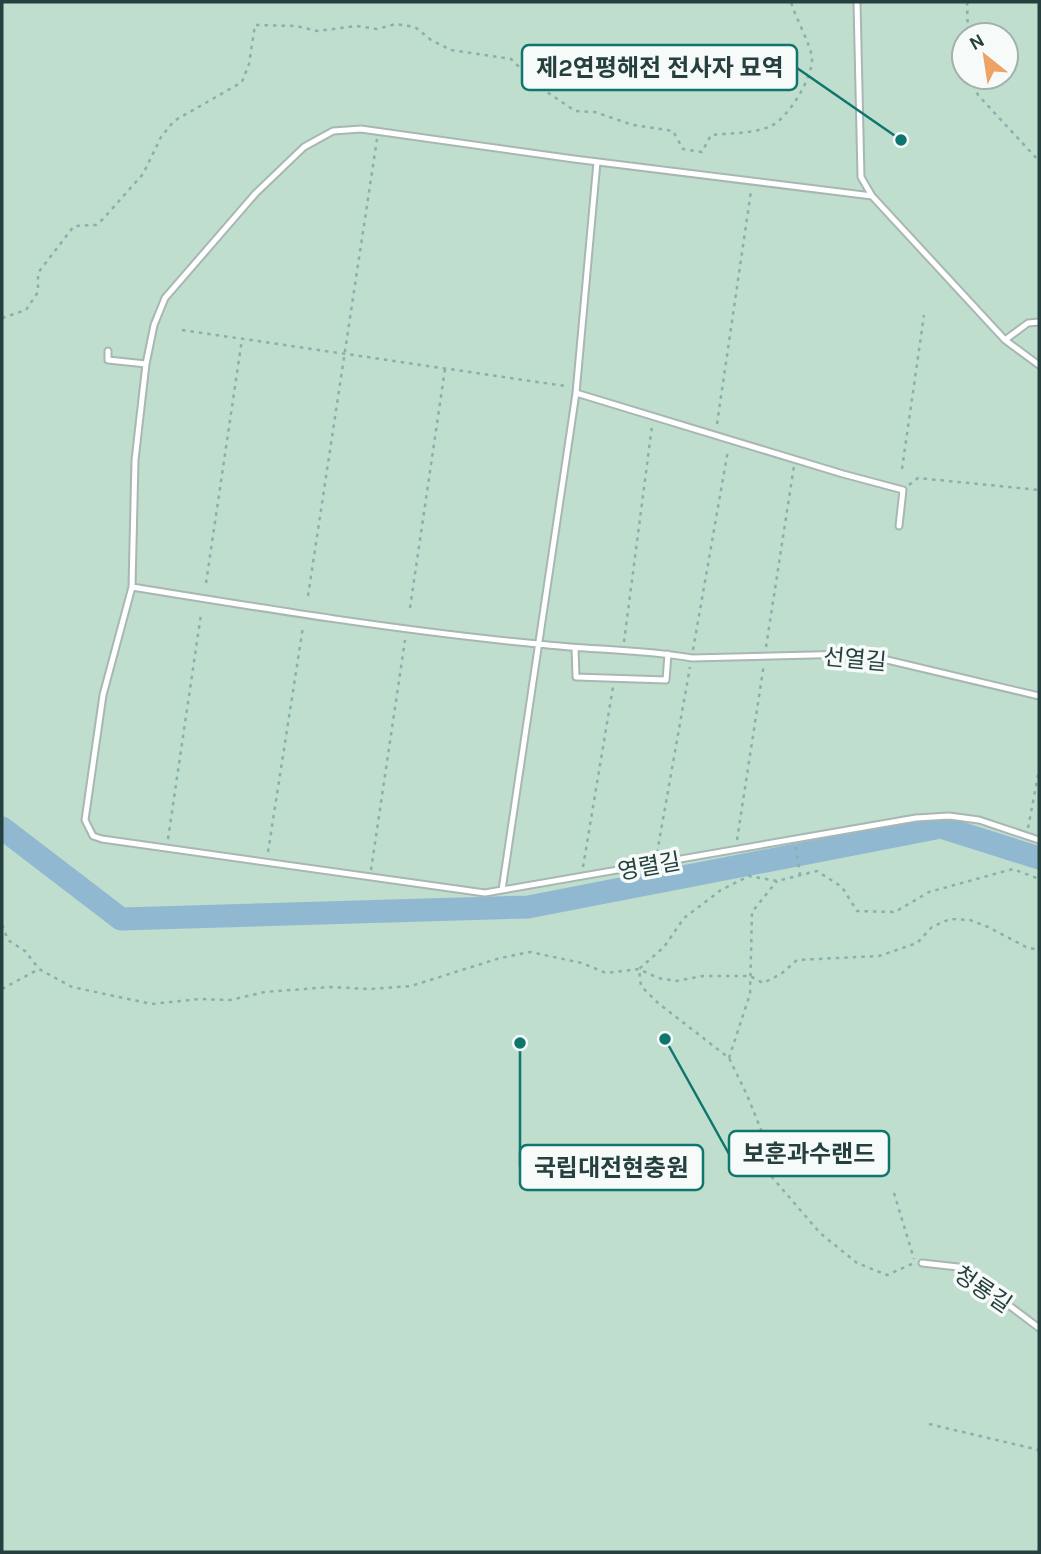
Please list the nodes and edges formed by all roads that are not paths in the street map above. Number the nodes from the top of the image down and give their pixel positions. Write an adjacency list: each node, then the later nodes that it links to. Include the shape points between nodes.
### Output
1 (857, 2): 3 (lane, via 861,177)
2 (597, 162): 3 (lane); 7 (lane, via 361,128 333,131 304,147 256,193 165,298); 9 (lane)
3 (872, 197): 5 (lane)
4 (1039, 322): 5 (lane, via 1028,323)
5 (1005, 340): 8 (lane)
6 (108, 351): 7 (lane, via 108,360)
7 (146, 364): 11 (lane, via 135,460)
8 (1039, 365)
9 (576, 393): 10 (lane, via 903,489); 12 (lane)
10 (899, 526)
11 (132, 587): 12 (lane); 17 (lane, 영렬길, via 103,695 85,820 93,836 485,893)
12 (537, 644): 13 (lane); 17 (lane)
13 (575, 648): 14 (lane); 14 (lane, via 576,677 666,680)
14 (668, 654): 15 (lane, 선열길, via 853,654)
15 (1039, 696)
16 (1039, 840): 17 (lane, 영렬길, via 979,820 915,818)
17 (502, 890)
18 (922, 1263): 19 (lane, 청룡길, via 958,1267)
19 (1039, 1328)

